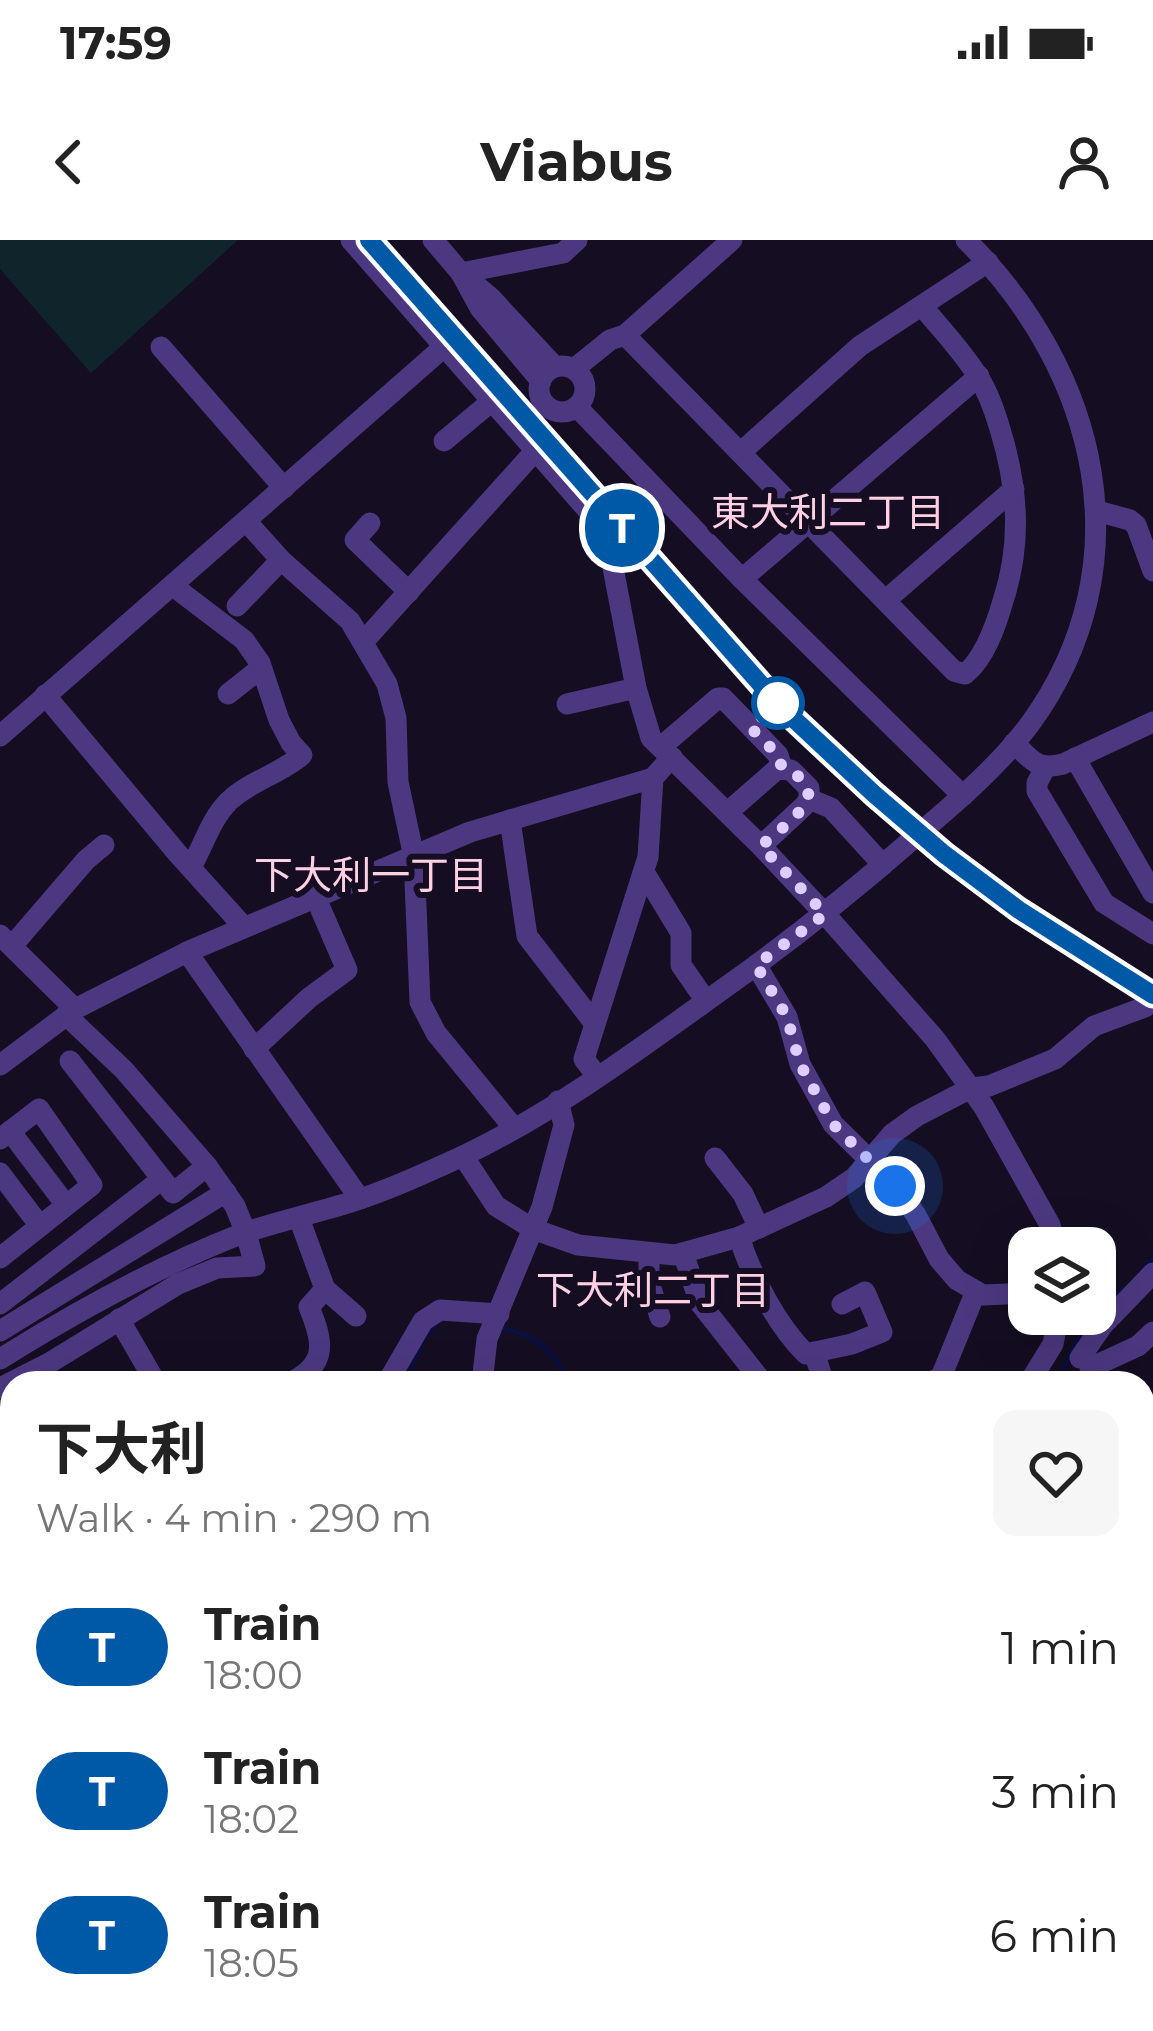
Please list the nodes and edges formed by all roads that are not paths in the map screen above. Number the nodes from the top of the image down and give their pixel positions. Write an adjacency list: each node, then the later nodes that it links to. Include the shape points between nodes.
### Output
1 (351, 240): 11 (street)
2 (433, 240): 8 (street)
3 (577, 240): 6 (street, via 563,254)
4 (733, 240): 10 (street)
5 (966, 240): 7 (street)
6 (549, 248): 8 (street)
7 (988, 262): 9 (street); 21 (street, via 1024,307 1072,397)
8 (461, 273): 14 (street, via 480,308)
9 (922, 306): 13 (street); 18 (street, via 860,346)
10 (626, 334): 14 (street, via 619,350); 18 (street)
11 (445, 346): 15 (street); 19 (street)
12 (161, 347): 19 (street)
13 (979, 376): 20 (street); 23 (street)
14 (558, 384): 16 (street); 27 (street, via 585,394 577,407)
15 (492, 401): 16 (street); 17 (street)
16 (524, 436): 29 (street); 34 (street, via 606,531)
17 (444, 441)
18 (741, 452): 23 (street)
19 (284, 488): 22 (street)
20 (1014, 489): 30 (street); 30 (street, via 1013,570 970,671 954,671)
21 (1097, 511): 26 (street, via 1136,525); 40 (street, via 1091,580 1068,656)
22 (246, 521): 25 (street); 28 (street)
23 (809, 521): 27 (street); 30 (street)
24 (370, 524): 29 (street, via 355,540)
25 (280, 560): 31 (street); 32 (street)
26 (1153, 571)
27 (742, 579): 46 (street)
28 (173, 586): 33 (street, via 238,634); 36 (street)
29 (409, 592): 32 (street)
30 (886, 600)
31 (237, 606)
32 (364, 641): 52 (street, via 392,699)
33 (261, 668): 35 (street); 54 (street, via 302,755 227,803)
34 (636, 688): 37 (street); 41 (street, via 651,738)
35 (228, 694)
36 (45, 695): 39 (street); 54 (street)
37 (567, 704)
38 (1153, 722): 42 (street)
39 (0, 736)
40 (1014, 743): 44 (street); 46 (street)
41 (667, 752): 43 (street, via 723,698); 45 (street); 48 (street)
42 (1075, 758): 44 (street); 56 (street)
43 (782, 768): 47 (street, via 809,788); 48 (street)
44 (1045, 768): 60 (street, via 1037,791 1104,903)
45 (653, 778): 49 (street); 55 (street)
46 (963, 796): 53 (street)
47 (809, 799): 51 (street); 53 (street, via 831,808)
48 (728, 812): 51 (street)
49 (509, 820): 52 (street); 67 (street, via 527,936)
50 (104, 845): 61 (street)
51 (761, 846): 58 (street)
52 (414, 856): 57 (street); 74 (street, via 420,1002)
53 (884, 865): 58 (street)
54 (190, 868): 59 (street)
55 (644, 872): 64 (street, via 681,933 681,965); 67 (street)
56 (1153, 893)
57 (315, 896): 59 (street); 68 (street, via 347,970)
58 (825, 914): 63 (street); 72 (street)
59 (244, 927): 62 (street)
60 (1153, 934)
61 (6, 941): 66 (street)
62 (187, 952): 66 (street); 68 (street)
63 (756, 965): 64 (street); 78 (street, via 833,1124)
64 (706, 1001): 71 (street)
65 (1145, 1007): 72 (street, via 1094,1026 1054,1058)
66 (70, 1012): 69 (street); 70 (street)
67 (595, 1024): 71 (street, via 584,1059)
68 (254, 1048): 83 (street)
69 (109, 1055): 79 (street); 81 (street, via 77,1070)
70 (0, 1065)
71 (597, 1076): 73 (street)
72 (971, 1088): 78 (street, via 917,1116); 87 (street)
73 (558, 1101): 74 (street); 88 (street, via 564,1125)
74 (514, 1128): 76 (street)
75 (5, 1135): 84 (street); 84 (street, via 39,1109 92,1185)
76 (463, 1156): 83 (street); 88 (street, via 496,1206)
77 (715, 1158): 90 (street, via 743,1193)
78 (871, 1159): 90 (street, via 826,1197); 96 (street, via 939,1258)
79 (207, 1166): 81 (street, via 173,1193); 82 (street)
80 (0, 1173): 86 (street)
81 (162, 1179): 98 (street)
82 (226, 1192): 89 (street); 104 (street)
83 (360, 1199): 85 (street)
84 (66, 1205): 86 (street)
85 (299, 1218): 89 (street); 95 (street)
86 (40, 1226): 91 (street)
87 (1051, 1227)
88 (533, 1229): 92 (street, via 578,1245); 100 (street)
89 (246, 1232): 103 (street, via 255,1266 217,1268); 109 (street, via 79,1310)
90 (749, 1233): 93 (street); 108 (street, via 745,1255 782,1326 806,1354)
91 (4, 1245)
92 (649, 1253): 93 (street); 102 (street)
93 (683, 1253): 116 (street, via 700,1303)
94 (1153, 1273): 110 (street, via 1102,1326)
95 (326, 1289): 101 (street); 113 (street, via 309,1307 321,1337)
96 (976, 1291): 97 (street); 118 (street)
97 (1008, 1294)
98 (0, 1304)
99 (842, 1304): 108 (street, via 865,1292 882,1332)
100 (499, 1314): 114 (street, via 440,1310 423,1321); 115 (street)
101 (356, 1316)
102 (660, 1317)
103 (119, 1319): 111 (street); 112 (street)
104 (0, 1331)
105 (1153, 1332): 110 (street)
106 (1055, 1335): 107 (street)
107 (1053, 1344): 110 (street); 119 (street)
108 (814, 1352): 117 (street)
109 (0, 1359)
110 (1092, 1370)
111 (33, 1371)
112 (150, 1371)
113 (307, 1371)
114 (395, 1371)
115 (483, 1371)
116 (754, 1371)
117 (820, 1371)
118 (943, 1371)
119 (1036, 1371)

